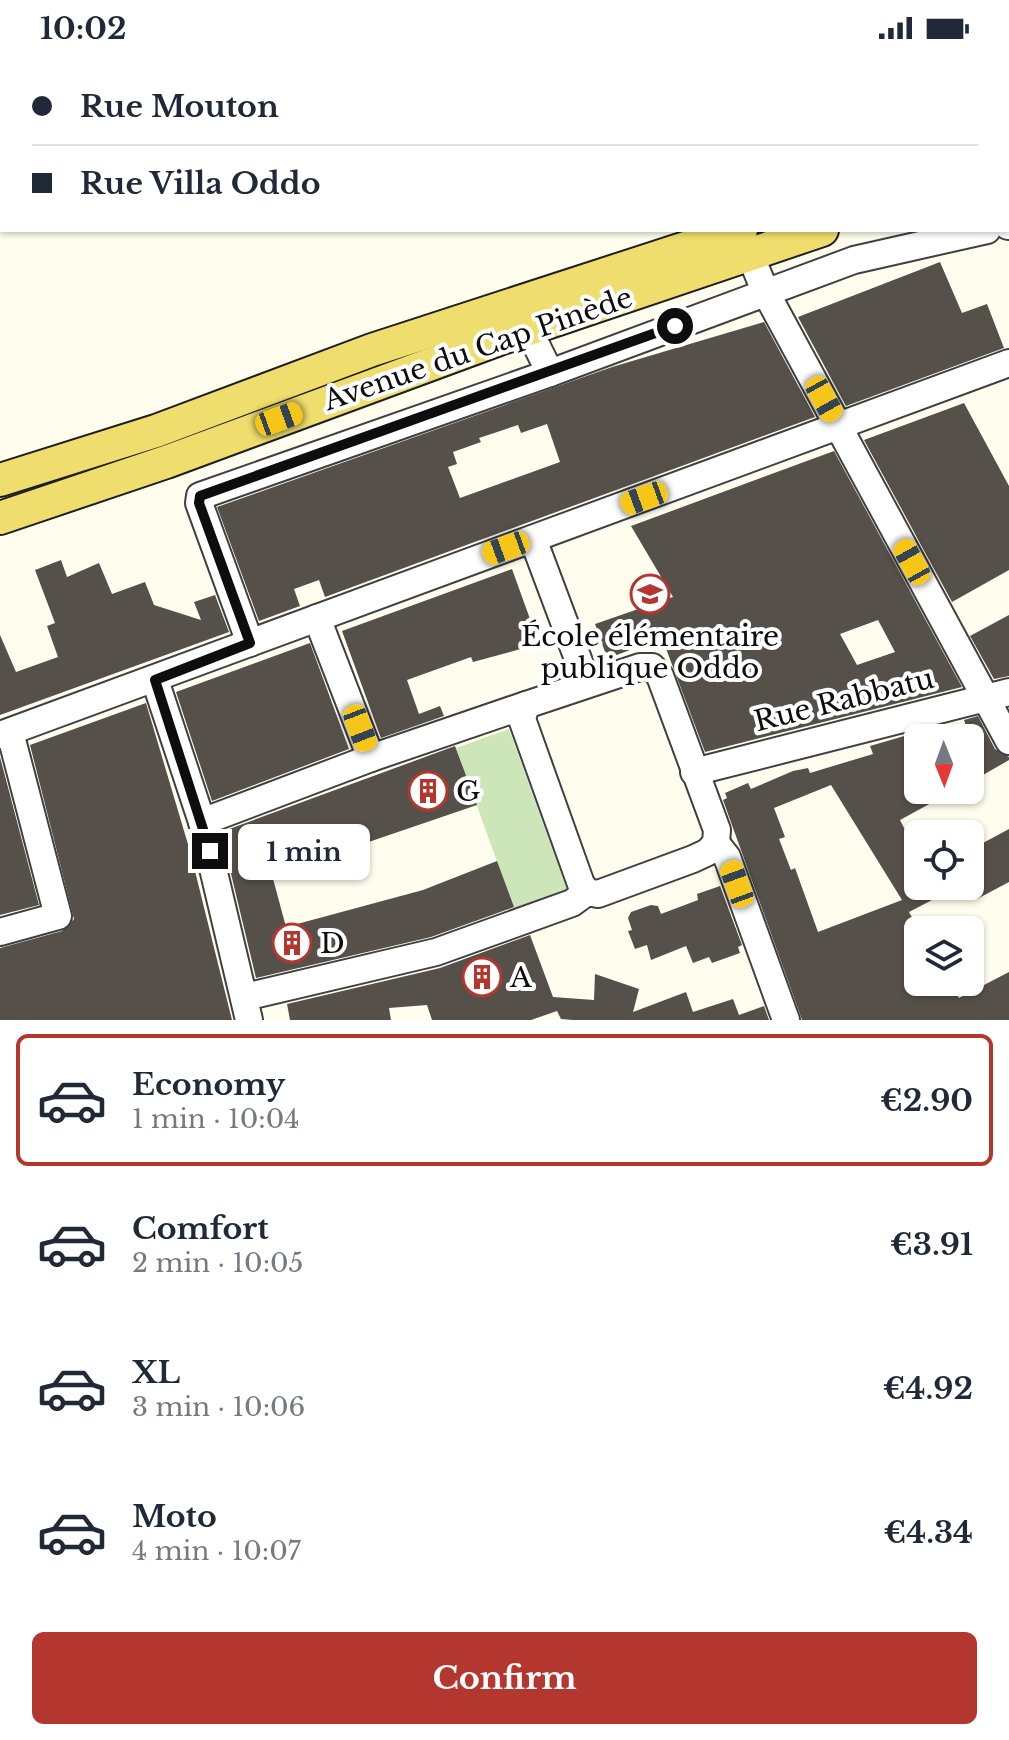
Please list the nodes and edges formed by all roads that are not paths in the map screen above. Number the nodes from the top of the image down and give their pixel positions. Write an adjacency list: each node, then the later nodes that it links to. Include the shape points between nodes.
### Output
1 (810, 232): 3 (main road, Avenue du Cap Pinède)
2 (978, 232): 4 (street, via 854,260)
3 (745, 243): 4 (street); 5 (main road, Avenue du Cap Pinède); 6 (main road, Avenue du Cap Pinède)
4 (765, 291): 8 (street); 9 (street)
5 (506, 306): 6 (street, via 520,311); 10 (main road, Avenue du Cap Pinède, via 156,431)
6 (531, 329): 8 (street); 11 (main road, Avenue du Cap Pinède)
7 (1009, 363): 9 (street)
8 (550, 373): 14 (street, via 200,496)
9 (839, 426): 12 (street); 17 (street)
10 (0, 480)
11 (0, 518)
12 (533, 539): 13 (street); 16 (street)
13 (317, 618): 14 (street); 21 (street)
14 (250, 643): 15 (street)
15 (155, 680): 19 (street); 23 (street)
16 (587, 683): 18 (street); 22 (street, via 652,667 660,676)
17 (997, 695): 20 (street); 22 (street, Rue Rabbatu)
18 (526, 705): 21 (street); 25 (street, via 522,719)
19 (5, 734): 26 (street, via 58,916)
20 (1009, 741)
21 (371, 758): 23 (street)
22 (694, 772): 24 (street, via 717,830)
23 (202, 822): 27 (street)
24 (716, 843): 25 (street, via 693,859 598,894); 28 (street, via 727,857)
25 (587, 892): 27 (street, via 572,903 436,952)
26 (0, 932)
27 (247, 1008)
28 (786, 1020)

